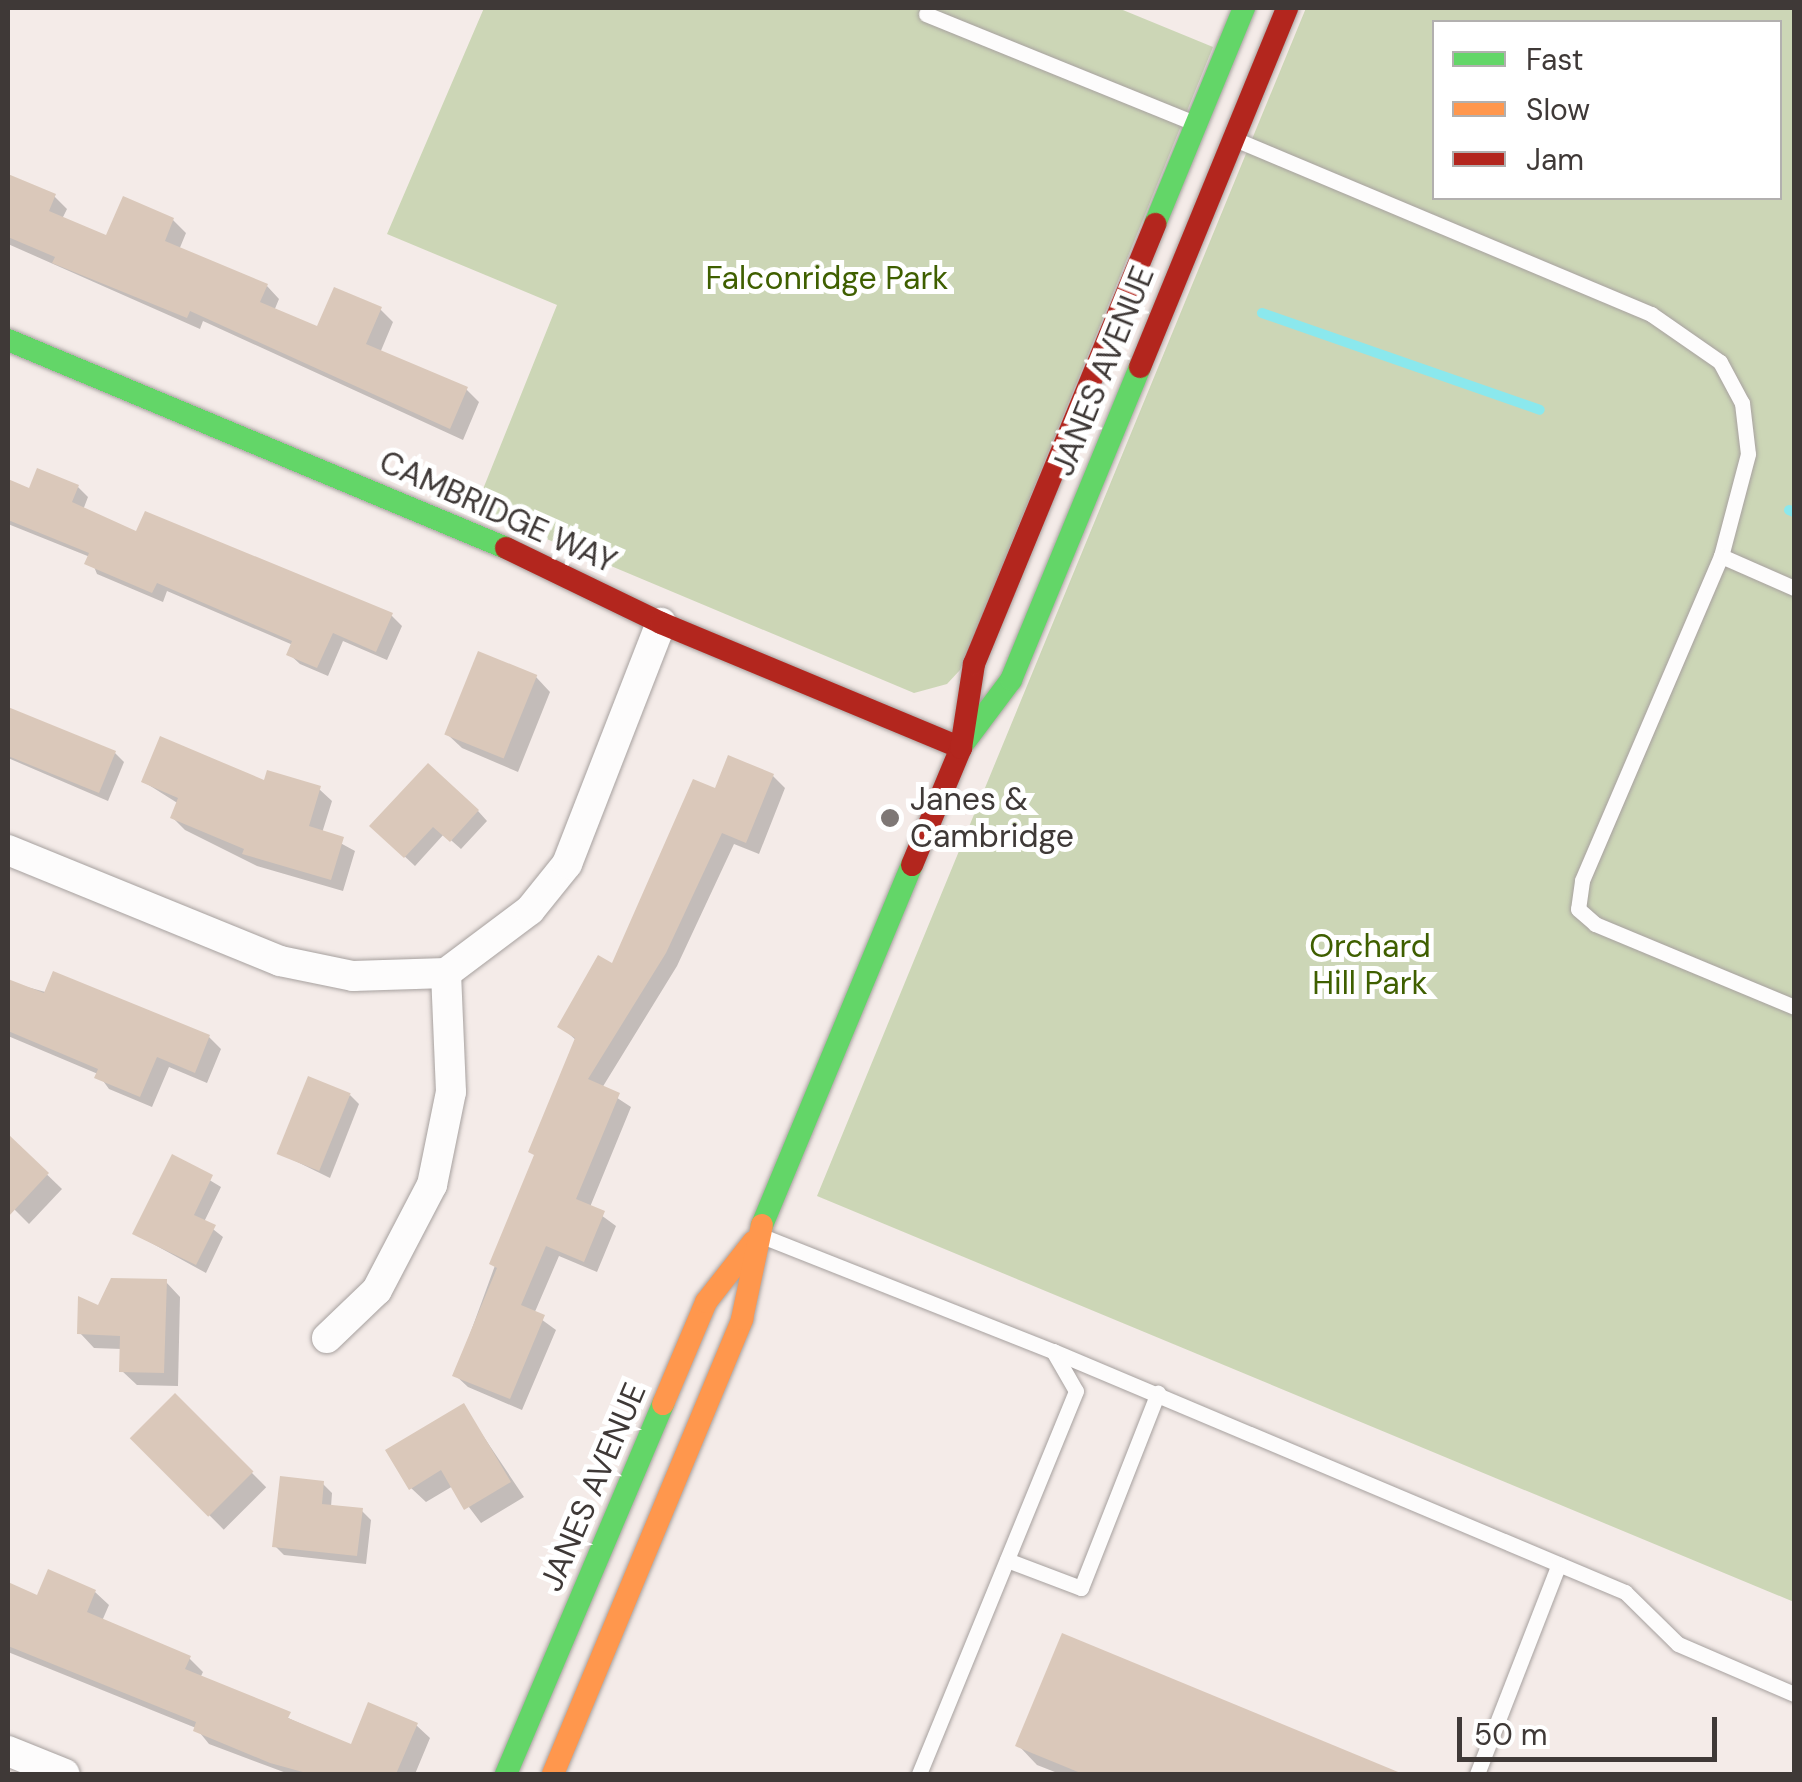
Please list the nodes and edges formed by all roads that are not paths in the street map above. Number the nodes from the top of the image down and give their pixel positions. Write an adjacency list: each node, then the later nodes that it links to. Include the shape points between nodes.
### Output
1 (1244, 8): 4 (street, JANES AVENUE)
2 (1287, 8): 5 (street, JANES AVENUE)
3 (926, 14): 4 (lane)
4 (1196, 124): 5 (lane); 10 (street, JANES AVENUE, via 974,664)
5 (1232, 138): 7 (lane, via 1651,314 1720,362 1742,402 1748,454); 10 (street, JANES AVENUE, via 1012,680)
6 (8, 340): 9 (street, CAMBRIDGE WAY, via 474,533)
7 (1721, 556): 8 (lane); 13 (lane, via 1582,880 1578,908 1596,924)
8 (1794, 588)
9 (661, 622): 10 (street, CAMBRIDGE WAY); 12 (street, via 566,864 530,910)
10 (961, 748): 14 (street, JANES AVENUE)
11 (8, 850): 12 (street, via 280,961 354,976)
12 (446, 973): 15 (street, via 451,1092 432,1185 377,1290)
13 (1794, 1006)
14 (758, 1235): 16 (lane); 23 (street, JANES AVENUE, via 706,1302); 24 (street, JANES AVENUE, via 742,1319)
15 (327, 1338)
16 (1053, 1351): 17 (lane); 18 (lane, via 1076,1392)
17 (1158, 1394): 18 (lane, via 1081,1588); 19 (lane)
18 (1007, 1560): 25 (lane)
19 (1560, 1564): 20 (lane, via 1625,1592 1678,1644); 26 (lane)
20 (1794, 1694)
21 (8, 1751): 22 (street)
22 (65, 1774)
23 (506, 1774)
24 (553, 1774)
25 (920, 1774)
26 (1476, 1774)

